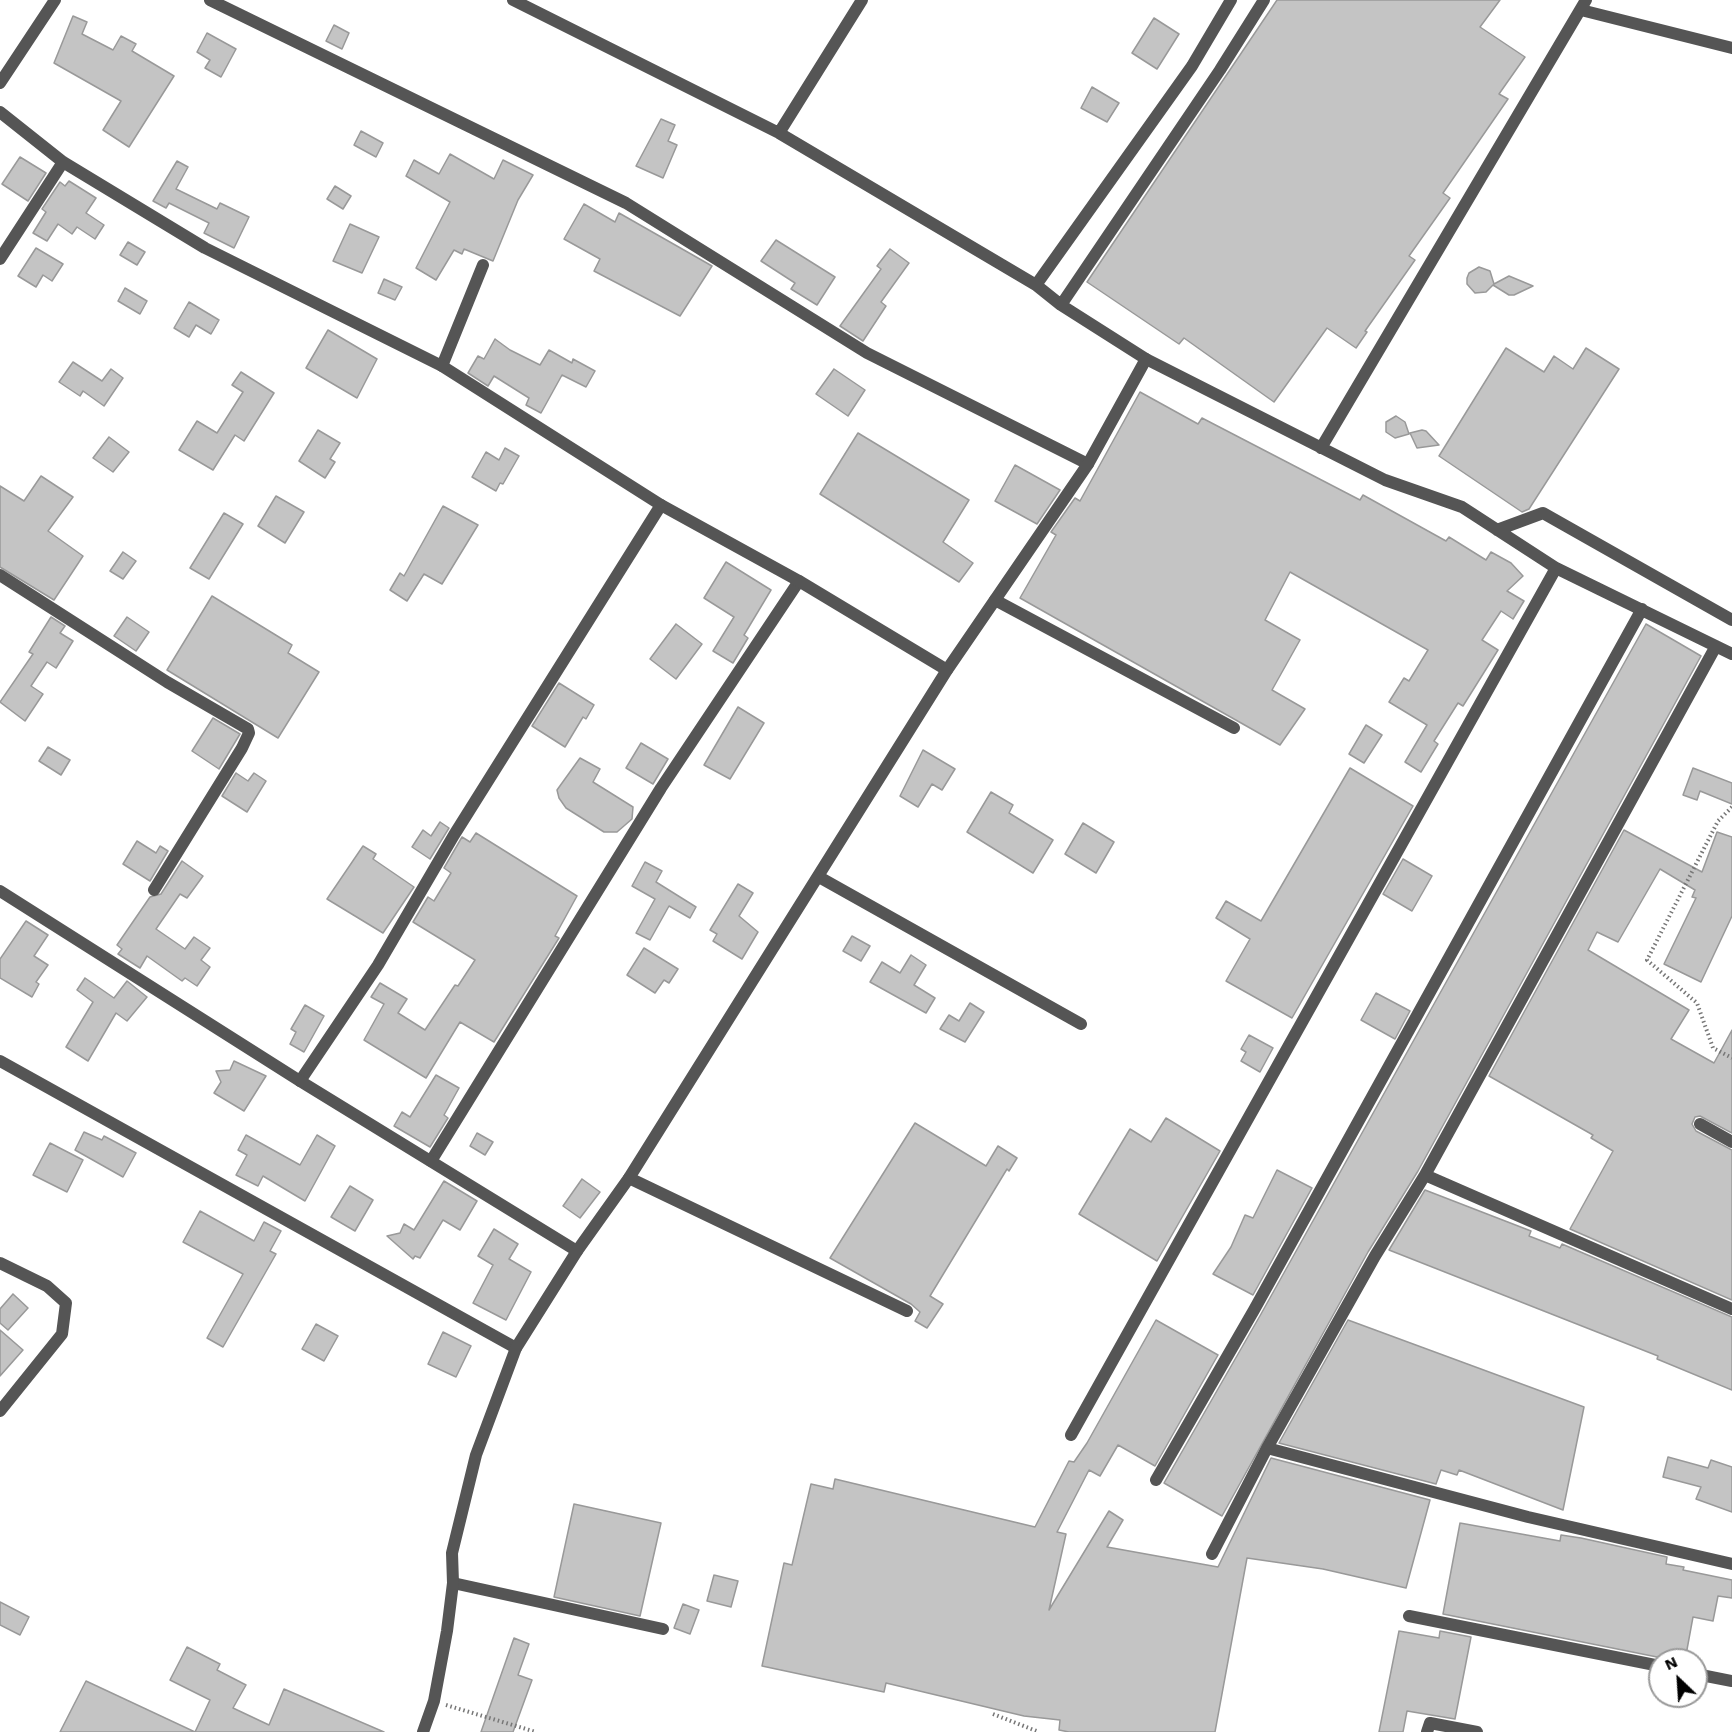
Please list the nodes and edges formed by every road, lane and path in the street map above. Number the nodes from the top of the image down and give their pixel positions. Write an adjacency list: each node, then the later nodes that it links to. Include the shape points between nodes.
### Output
1 (55, 0): 10 (street)
2 (210, 0): 21 (street, via 626,203 867,353)
3 (513, 0): 7 (street)
4 (862, 0): 12 (street)
5 (1231, 0): 16 (street, via 1192,66)
6 (1264, 0): 17 (street)
7 (532, 5): 12 (street)
8 (1583, 5): 9 (street); 20 (street)
9 (1732, 48)
10 (0, 84)
11 (0, 112): 13 (street)
12 (778, 133): 16 (street)
13 (63, 162): 14 (street); 19 (street, via 205,248)
14 (0, 259)
15 (483, 265): 19 (street)
16 (1035, 285): 17 (street)
17 (1060, 305): 18 (street)
18 (1146, 358): 20 (street); 21 (street)
19 (442, 366): 22 (street)
20 (1321, 448): 23 (street, via 1385,480 1462,507)
21 (1088, 464): 27 (street)
22 (661, 505): 26 (street); 41 (street, via 460,825 378,965)
23 (1497, 530): 24 (street); 29 (street, via 1543,513)
24 (1556, 568): 28 (street); 53 (street)
25 (0, 575): 36 (street, via 248,729 242,748)
26 (799, 581): 32 (street); 44 (street, via 661,788)
27 (995, 600): 32 (street); 33 (street)
28 (1642, 609): 30 (street); 55 (street)
29 (1732, 620)
30 (1716, 646): 31 (street); 45 (street)
31 (1732, 654)
32 (946, 670): 35 (street)
33 (1234, 728)
34 (1732, 807): 39 (path, via 1718,821 1647,960 1696,1003 1713,1048)
35 (819, 877): 38 (street); 46 (street)
36 (154, 890)
37 (0, 891): 41 (street)
38 (1081, 1024)
39 (1732, 1058)
40 (0, 1061): 51 (street)
41 (300, 1081): 44 (street)
42 (1700, 1125): 43 (street)
43 (1732, 1142)
44 (431, 1161): 47 (street)
45 (1425, 1175): 49 (street); 54 (street)
46 (629, 1178): 47 (street); 50 (street)
47 (577, 1251): 51 (street)
48 (0, 1263): 52 (street, via 47,1286 66,1303 62,1334)
49 (1732, 1309)
50 (907, 1311)
51 (516, 1348): 58 (street, via 476,1455 452,1553)
52 (0, 1411)
53 (1071, 1435)
54 (1267, 1448): 56 (street); 57 (street, via 1528,1517)
55 (1156, 1480)
56 (1212, 1554)
57 (1732, 1564)
58 (453, 1583): 60 (street); 64 (street)
59 (1409, 1616): 61 (street)
60 (663, 1629)
61 (1648, 1664)
62 (1708, 1676): 63 (street)
63 (1732, 1681)
64 (434, 1701): 66 (street); 67 (path)
65 (993, 1714): 68 (path)
66 (423, 1732)
67 (536, 1732)
68 (1039, 1732)
69 (1427, 1732): 70 (street, via 1430,1723)
70 (1477, 1732)

